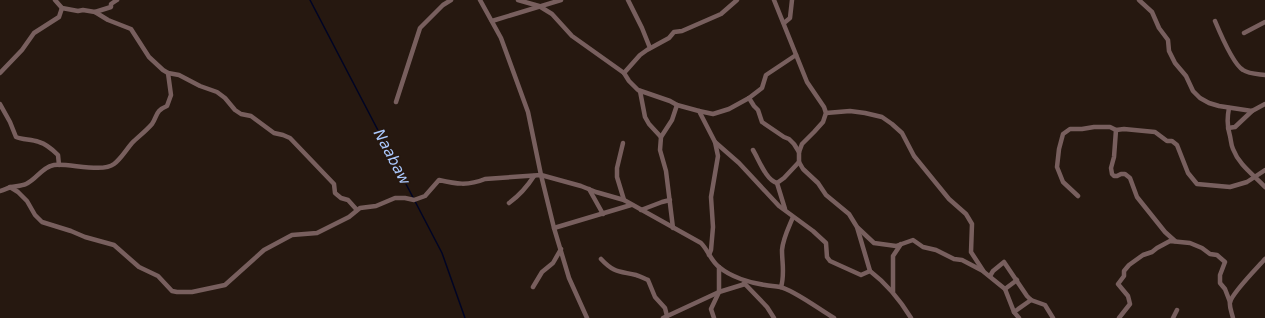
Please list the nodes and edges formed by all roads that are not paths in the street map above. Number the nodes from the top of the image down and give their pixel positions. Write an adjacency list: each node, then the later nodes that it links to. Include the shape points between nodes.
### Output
1 (54, 0): 14 (street)
2 (117, 0): 15 (street, via 111,7)
3 (451, 0): 29 (street, via 420,28)
4 (480, 0): 16 (street)
5 (518, 0): 12 (street)
6 (561, 0): 13 (street)
7 (628, 0): 21 (street)
8 (737, 0): 21 (street, via 721,14 674,32 669,38)
9 (774, 0): 17 (street)
10 (792, 0): 17 (street, via 790,18)
11 (1139, 0): 33 (street, via 1150,9 1168,40 1169,51 1175,63 1186,76 1193,91 1209,103)
12 (531, 2): 13 (street)
13 (539, 6): 16 (street); 25 (street, via 552,14 572,36)
14 (62, 8): 15 (street); 23 (street, via 59,17 34,33)
15 (94, 12): 24 (street, via 131,29 149,57)
16 (492, 21): 47 (street, via 501,38 528,112)
17 (784, 22): 22 (street)
18 (1215, 22): 26 (street, via 1223,41 1240,68 1245,72)
19 (1265, 22): 20 (street)
20 (1244, 33)
21 (650, 48): 25 (street, via 640,54)
22 (796, 56): 28 (street, via 766,75 762,88); 36 (street, via 807,82)
23 (0, 73)
24 (168, 73): 45 (street, via 171,95 167,106 161,108 152,124 114,165); 60 (street, via 179,75 217,92 240,114 251,116 274,133 290,138 334,184 335,193 348,200)
25 (624, 73): 27 (street, via 629,82)
26 (1265, 75)
27 (640, 91): 32 (street); 39 (street, via 645,117)
28 (749, 98): 34 (street, via 713,114); 43 (street, via 758,110 762,122 789,139)
29 (396, 102)
30 (0, 104): 45 (street, via 16,137 38,141 52,149 58,154)
31 (1265, 104): 35 (street)
32 (677, 105): 34 (street); 39 (street, via 672,120)
33 (1229, 108): 35 (street); 37 (street)
34 (699, 111): 40 (street)
35 (1252, 111): 37 (street, via 1235,127)
36 (826, 113): 43 (street, via 823,122 802,144); 76 (street, via 865,113 882,118 902,133 914,156 972,224 971,252)
37 (1228, 128): 49 (street, via 1239,160)
38 (1116, 130): 49 (street, via 1155,132 1167,141 1172,141 1177,145 1188,173 1197,184 1230,187); 55 (street, via 1110,127 1094,127 1070,129 1063,134 1057,167 1063,182); 68 (street, via 1112,174 1125,174 1130,178 1137,197)
39 (661, 137): 57 (street, via 660,150)
40 (715, 142): 62 (street); 71 (street, via 718,156 711,197 713,227)
41 (623, 143): 56 (street, via 617,177)
42 (753, 150): 50 (street, via 767,176)
43 (799, 152): 44 (street)
44 (799, 162): 50 (street); 65 (street, via 826,195 849,214)
45 (59, 165): 51 (street, via 44,169 25,184)
46 (1265, 170): 49 (street)
47 (540, 175): 48 (street); 53 (street); 66 (street)
48 (534, 176): 58 (street, via 520,195); 60 (street, via 485,179 476,183 456,185 439,180 425,196 414,200 395,198)
49 (1254, 178): 52 (street)
50 (777, 183): 62 (street)
51 (10, 187): 54 (street); 60 (street, via 27,201 42,222 114,245 139,267 158,276 172,292 192,292 225,285 264,250 292,235 317,233 349,217)
52 (1265, 187)
53 (588, 189): 56 (street); 63 (street)
54 (0, 191)
55 (1078, 196)
56 (624, 200): 59 (street)
57 (670, 200): 61 (street); 67 (street)
58 (509, 203)
59 (632, 204): 61 (street); 63 (street)
60 (357, 210)
61 (641, 210): 67 (street)
62 (785, 211): 64 (street)
63 (603, 214): 66 (street)
64 (793, 217): 75 (street, via 826,243 827,257 830,261 861,275); 82 (street, via 782,249 784,279)
65 (857, 227): 69 (street, via 874,243 890,246); 75 (street)
66 (554, 228): 70 (street)
67 (673, 228): 71 (street, via 701,243)
68 (1176, 242): 87 (street, via 1202,248 1225,262 1220,283); 100 (street, via 1170,241 1143,255 1124,271 1124,276 1118,284 1128,296 1130,304)
69 (901, 244): 76 (street, via 912,240 923,247 962,260); 85 (street, via 893,256)
70 (561, 249): 81 (street, via 553,263 542,272); 92 (street, via 569,278)
71 (709, 255): 74 (street)
72 (601, 259): 91 (street, via 616,271 648,280 665,308)
73 (1265, 259): 87 (street)
74 (719, 267): 78 (street); 84 (street)
75 (870, 270): 85 (street)
76 (984, 272): 77 (street)
77 (990, 276): 79 (street, via 1004,262); 83 (street)
78 (739, 278): 80 (street); 82 (street)
79 (1017, 280): 83 (street); 86 (street)
80 (745, 284): 84 (street); 94 (street)
81 (532, 287)
82 (781, 287): 90 (street)
83 (1005, 289): 89 (street)
84 (719, 292): 91 (street); 93 (street, via 711,310)
85 (892, 292): 97 (street)
86 (1031, 300): 89 (street); 99 (street, via 1045,305)
87 (1230, 302): 102 (street)
88 (1177, 310): 101 (street)
89 (1014, 312): 98 (street)
90 (826, 314): 95 (street); 96 (street)
91 (665, 317)
92 (587, 318)
93 (714, 318)
94 (774, 318)
95 (830, 318)
96 (834, 318)
97 (911, 318)
98 (1019, 318)
99 (1053, 318)
100 (1119, 318)
101 (1173, 318)
102 (1233, 318)

